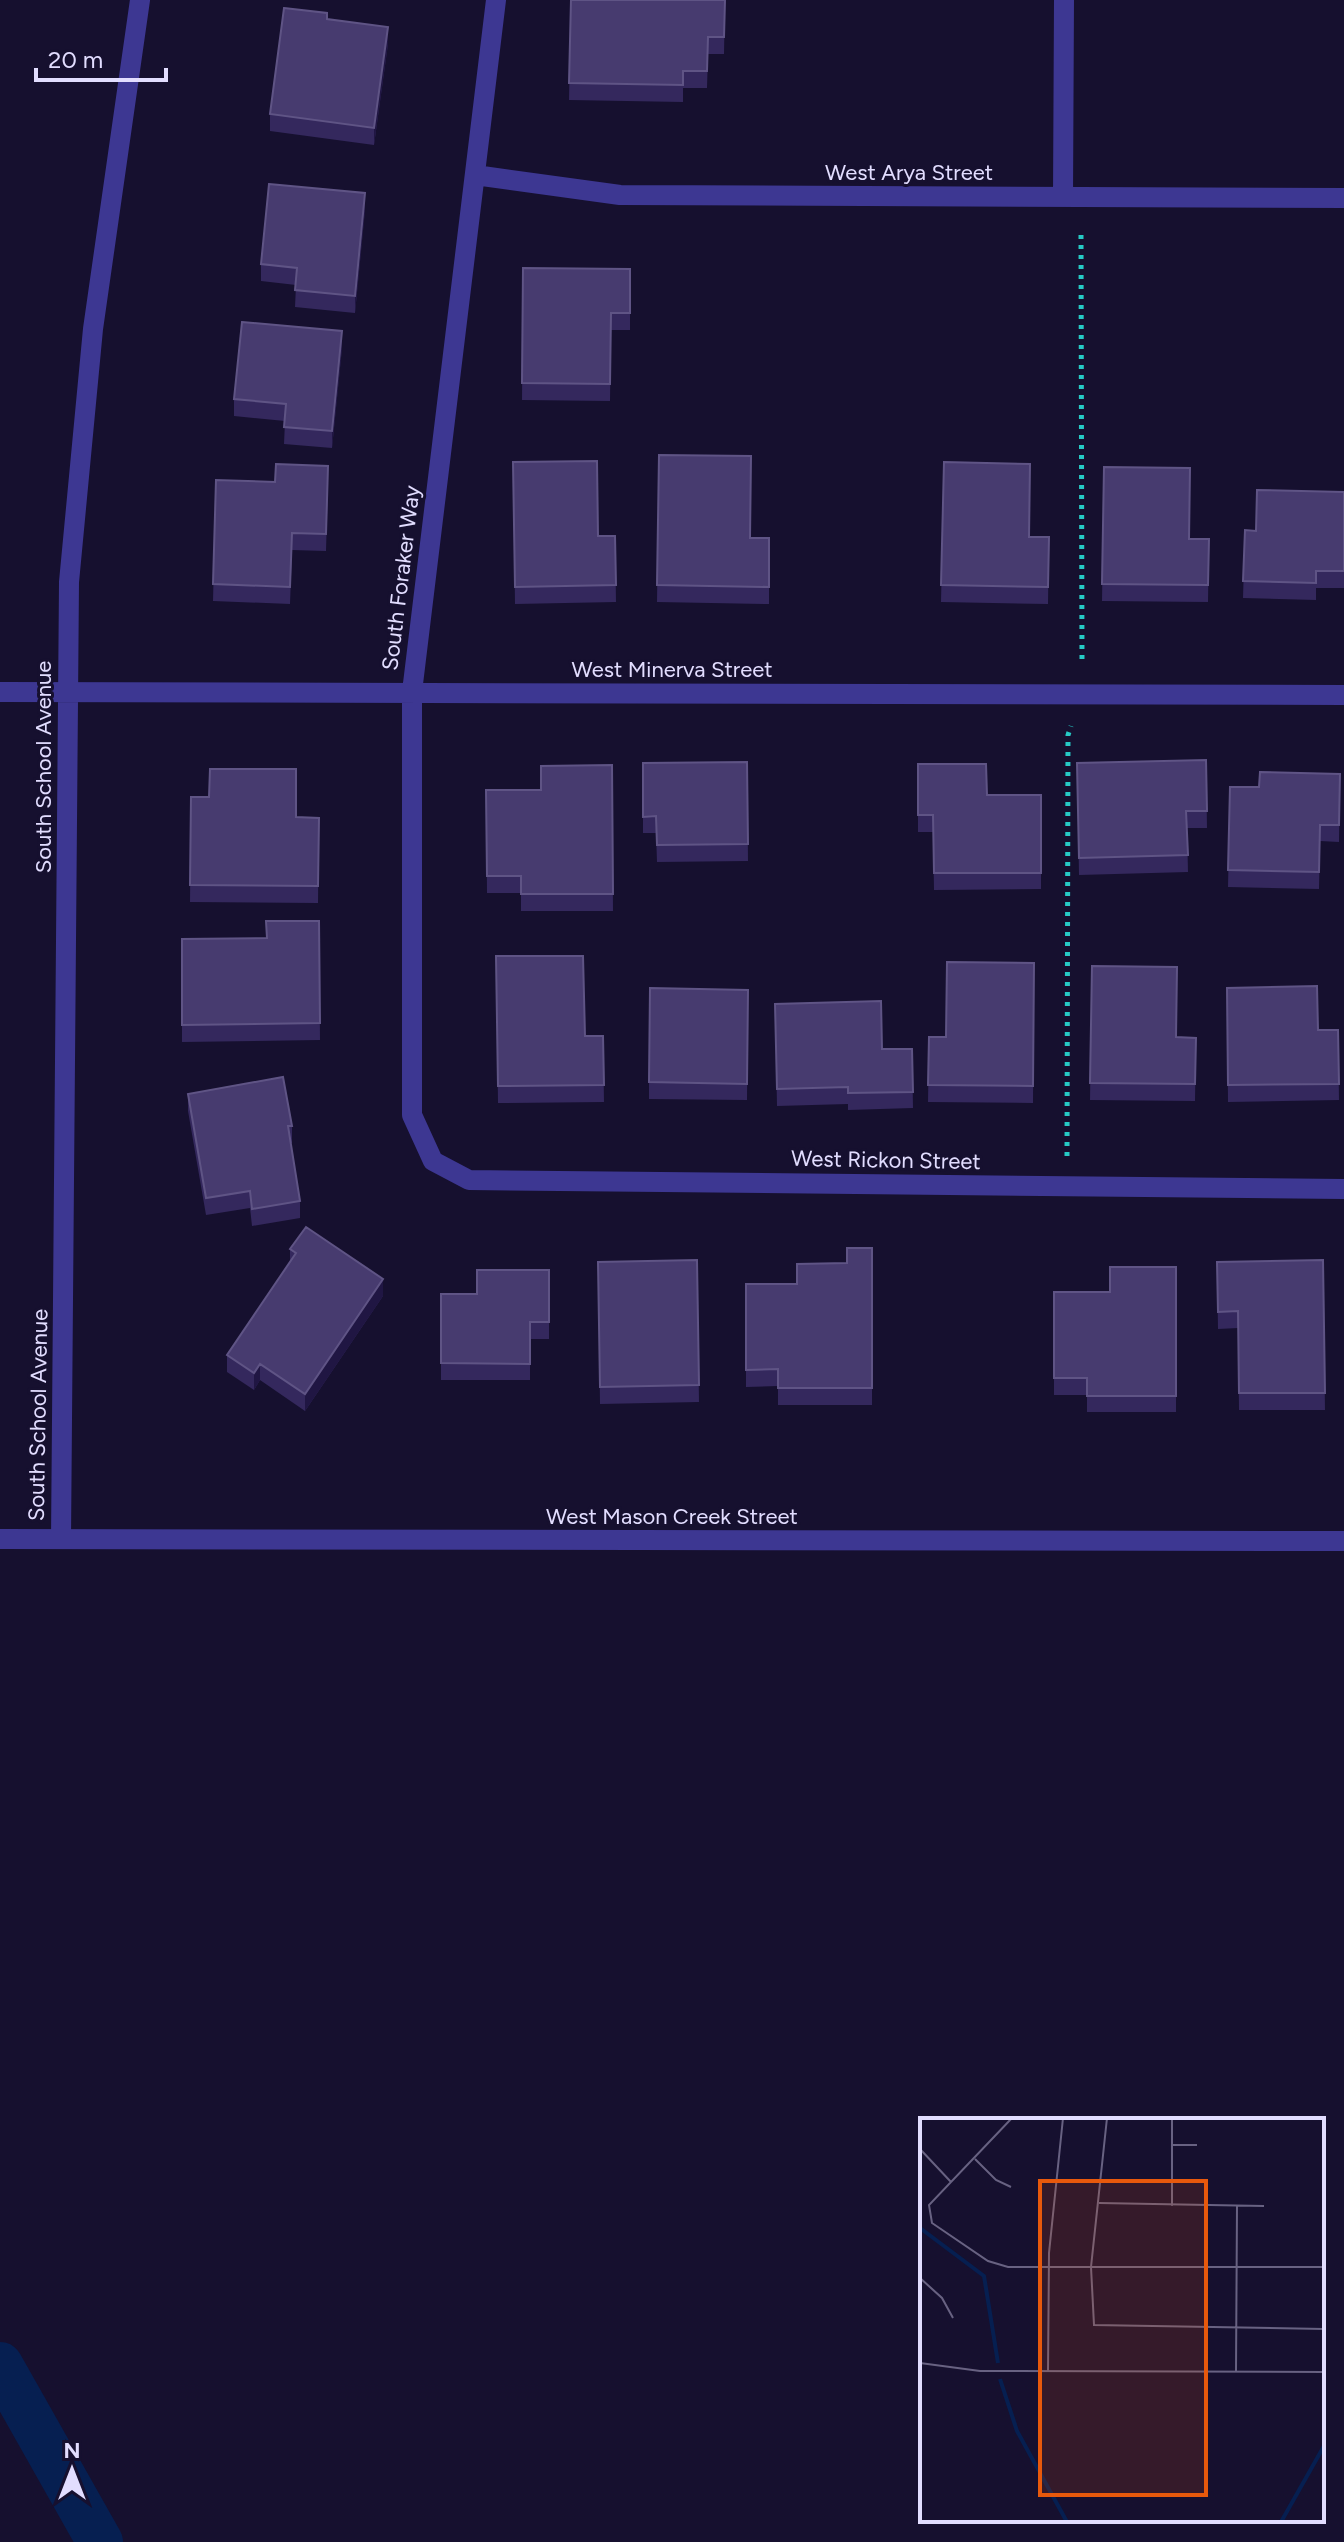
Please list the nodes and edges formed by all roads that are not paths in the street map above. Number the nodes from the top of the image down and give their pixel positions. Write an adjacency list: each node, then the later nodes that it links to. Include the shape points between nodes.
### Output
1 (140, 0): 7 (street, South School Avenue, via 93,329 69,582)
2 (496, 0): 4 (street, South Foraker Way)
3 (1064, 0): 5 (street)
4 (475, 175): 5 (street, West Arya Street, via 620,195); 9 (street, South Foraker Way)
5 (1063, 197): 6 (street, West Arya Street)
6 (1344, 198)
7 (67, 691): 8 (street, West Minerva Street); 9 (street, West Minerva Street); 14 (street, South School Avenue)
8 (0, 692)
9 (412, 692): 10 (street, West Minerva Street); 11 (street, South Foraker Way, via 412,1115)
10 (1344, 695)
11 (433, 1161): 12 (street, West Rickon Street, via 469,1180)
12 (1344, 1189)
13 (0, 1539): 14 (street, West Mason Creek Street)
14 (61, 1539): 15 (street, West Mason Creek Street)
15 (1344, 1541)

